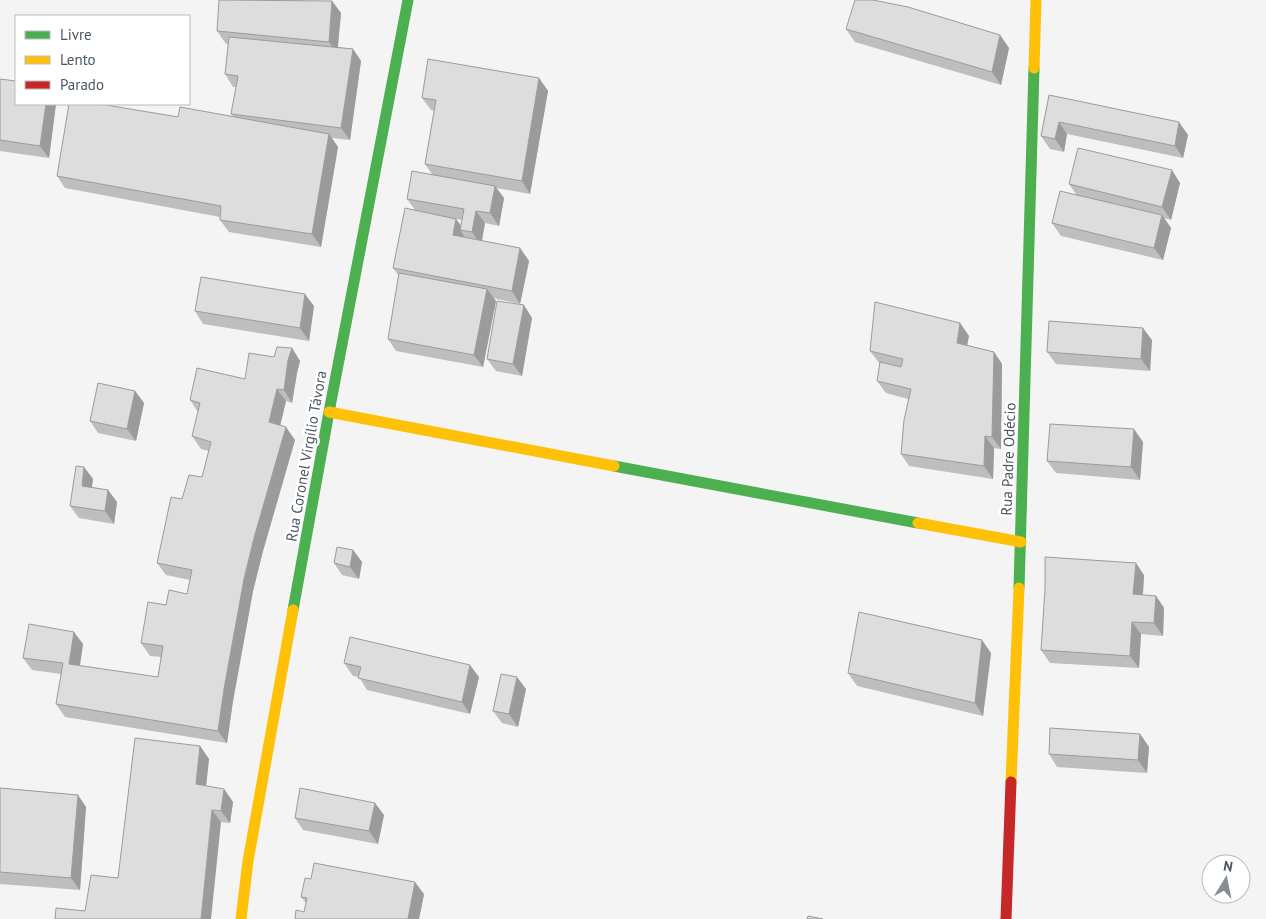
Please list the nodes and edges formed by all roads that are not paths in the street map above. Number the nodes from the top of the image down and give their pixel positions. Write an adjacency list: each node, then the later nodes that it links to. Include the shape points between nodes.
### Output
1 (408, 0): 3 (street, Rua Coronel Virgílio Távora)
2 (1036, 0): 4 (street, Rua Padre Odécio)
3 (328, 412): 4 (street); 5 (street, Rua Coronel Virgílio Távora, via 248,861)
4 (1021, 542): 6 (street, Rua Padre Odécio)
5 (241, 919)
6 (1006, 919)

